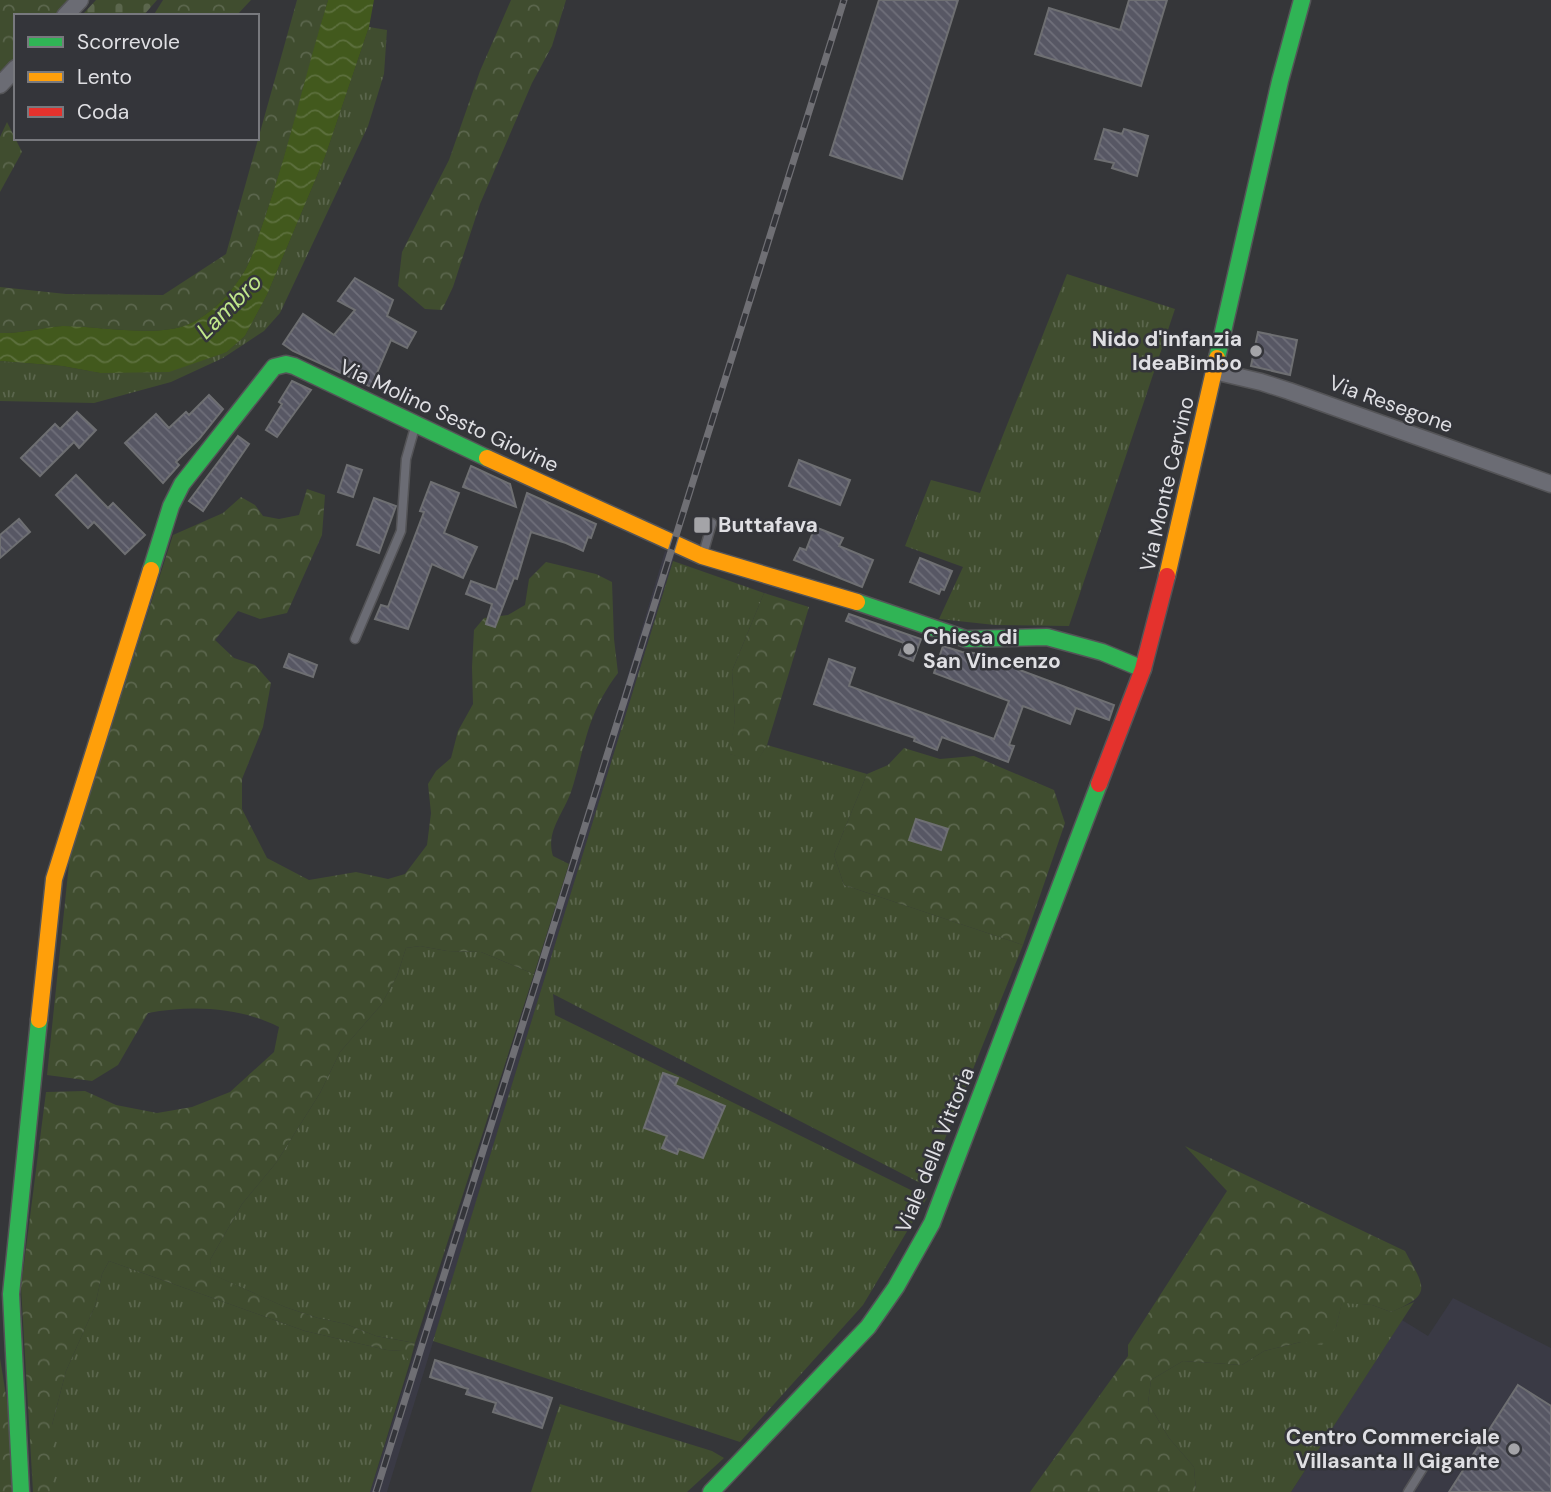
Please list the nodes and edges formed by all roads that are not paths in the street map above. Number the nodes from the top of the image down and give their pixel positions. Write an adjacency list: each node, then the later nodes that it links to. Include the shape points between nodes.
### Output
1 (80, 0): 3 (street)
2 (1302, 0): 6 (street, Via Monte Cervino)
3 (67, 14)
4 (14, 70): 5 (street)
5 (0, 86)
6 (1214, 371): 8 (street, Via Resegone, via 1289,391); 12 (street, Via Monte Cervino)
7 (416, 424): 10 (street, Via Molino Sesto Giovine); 11 (lane, via 406,458 401,531); 15 (street, Via Molino Sesto Giovine, via 294,366 280,364 182,484 171,506 54,879 11,1294)
8 (1551, 484)
9 (712, 523): 10 (lane)
10 (702, 556): 12 (street, Via Molino Sesto Giovine, via 966,639 1047,637)
11 (355, 639)
12 (1143, 669): 13 (street, Via Monte Cervino)
13 (1031, 964): 16 (street, Viale della Vittoria, via 932,1223 896,1287 868,1327)
14 (1428, 1460): 17 (lane)
15 (21, 1492)
16 (711, 1492)
17 (1408, 1492)

